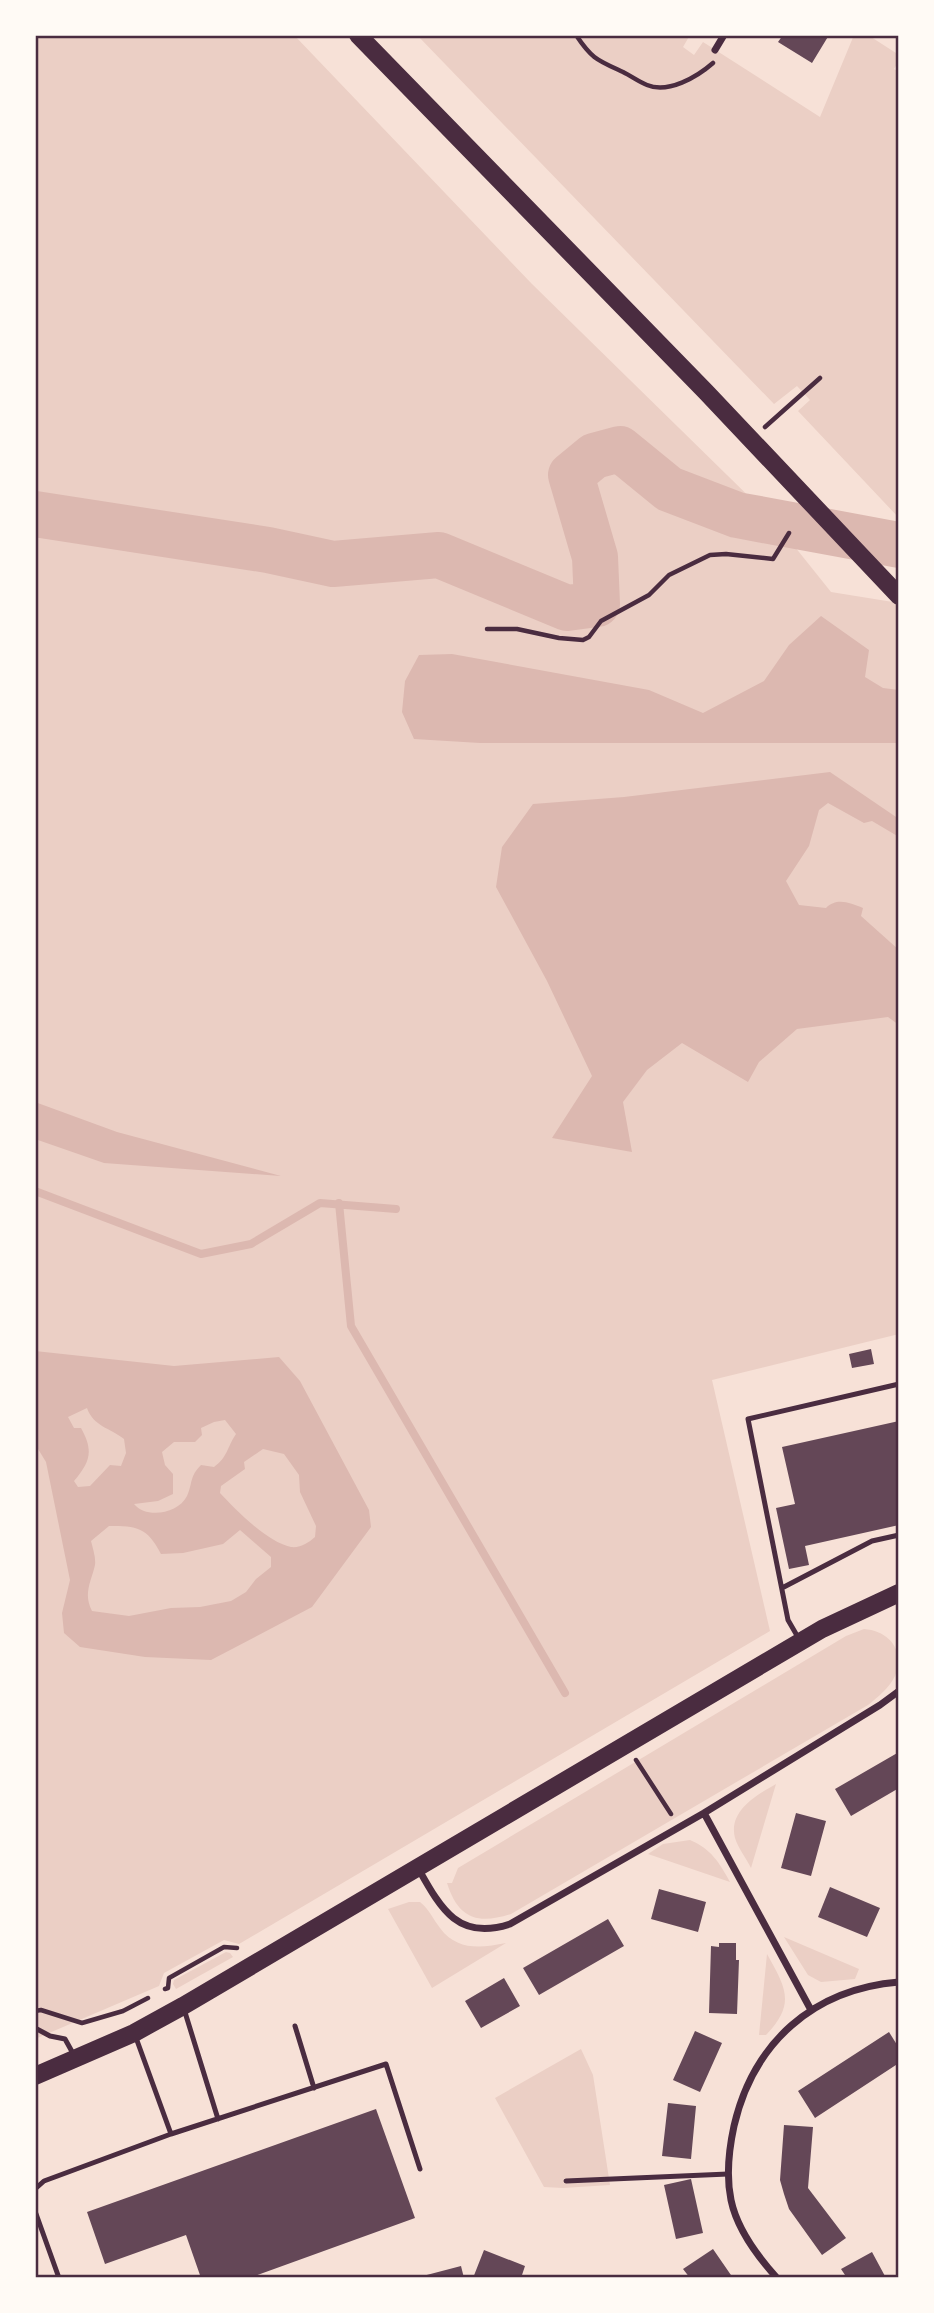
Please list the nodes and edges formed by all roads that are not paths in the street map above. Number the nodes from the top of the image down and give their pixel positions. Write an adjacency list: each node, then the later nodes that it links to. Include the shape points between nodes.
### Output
1 (358, 35): 4 (main road)
2 (724, 35): 3 (street)
3 (715, 50)
4 (899, 596)
5 (899, 1384): 7 (lane, via 748,1419)
6 (899, 1535): 7 (lane, via 872,1541)
7 (782, 1588): 9 (lane, via 788,1620)
8 (899, 1594): 9 (main road)
9 (801, 1642): 12 (main road)
10 (899, 1691): 11 (street)
11 (704, 1813): 12 (street, via 494,1930 467,1927 448,1915); 15 (street)
12 (418, 1868): 14 (main road)
13 (899, 1982): 15 (street, via 852,1990)
14 (183, 2006): 18 (main road); 22 (lane)
15 (811, 2010): 25 (street, via 761,2058 741,2097 730,2142)
16 (295, 2026): 21 (lane)
17 (35, 2028): 19 (lane, via 65,2039)
18 (134, 2033): 19 (main road); 23 (lane)
19 (75, 2058): 20 (main road)
20 (35, 2076)
21 (314, 2088): 22 (lane); 24 (lane, via 386,2064)
22 (218, 2119): 23 (lane)
23 (171, 2134): 27 (lane, via 44,2181)
24 (420, 2169)
25 (729, 2174): 26 (lane); 30 (street, via 731,2201 741,2226)
26 (566, 2181)
27 (35, 2189)
28 (35, 2211): 29 (lane)
29 (59, 2278)
30 (777, 2278)

